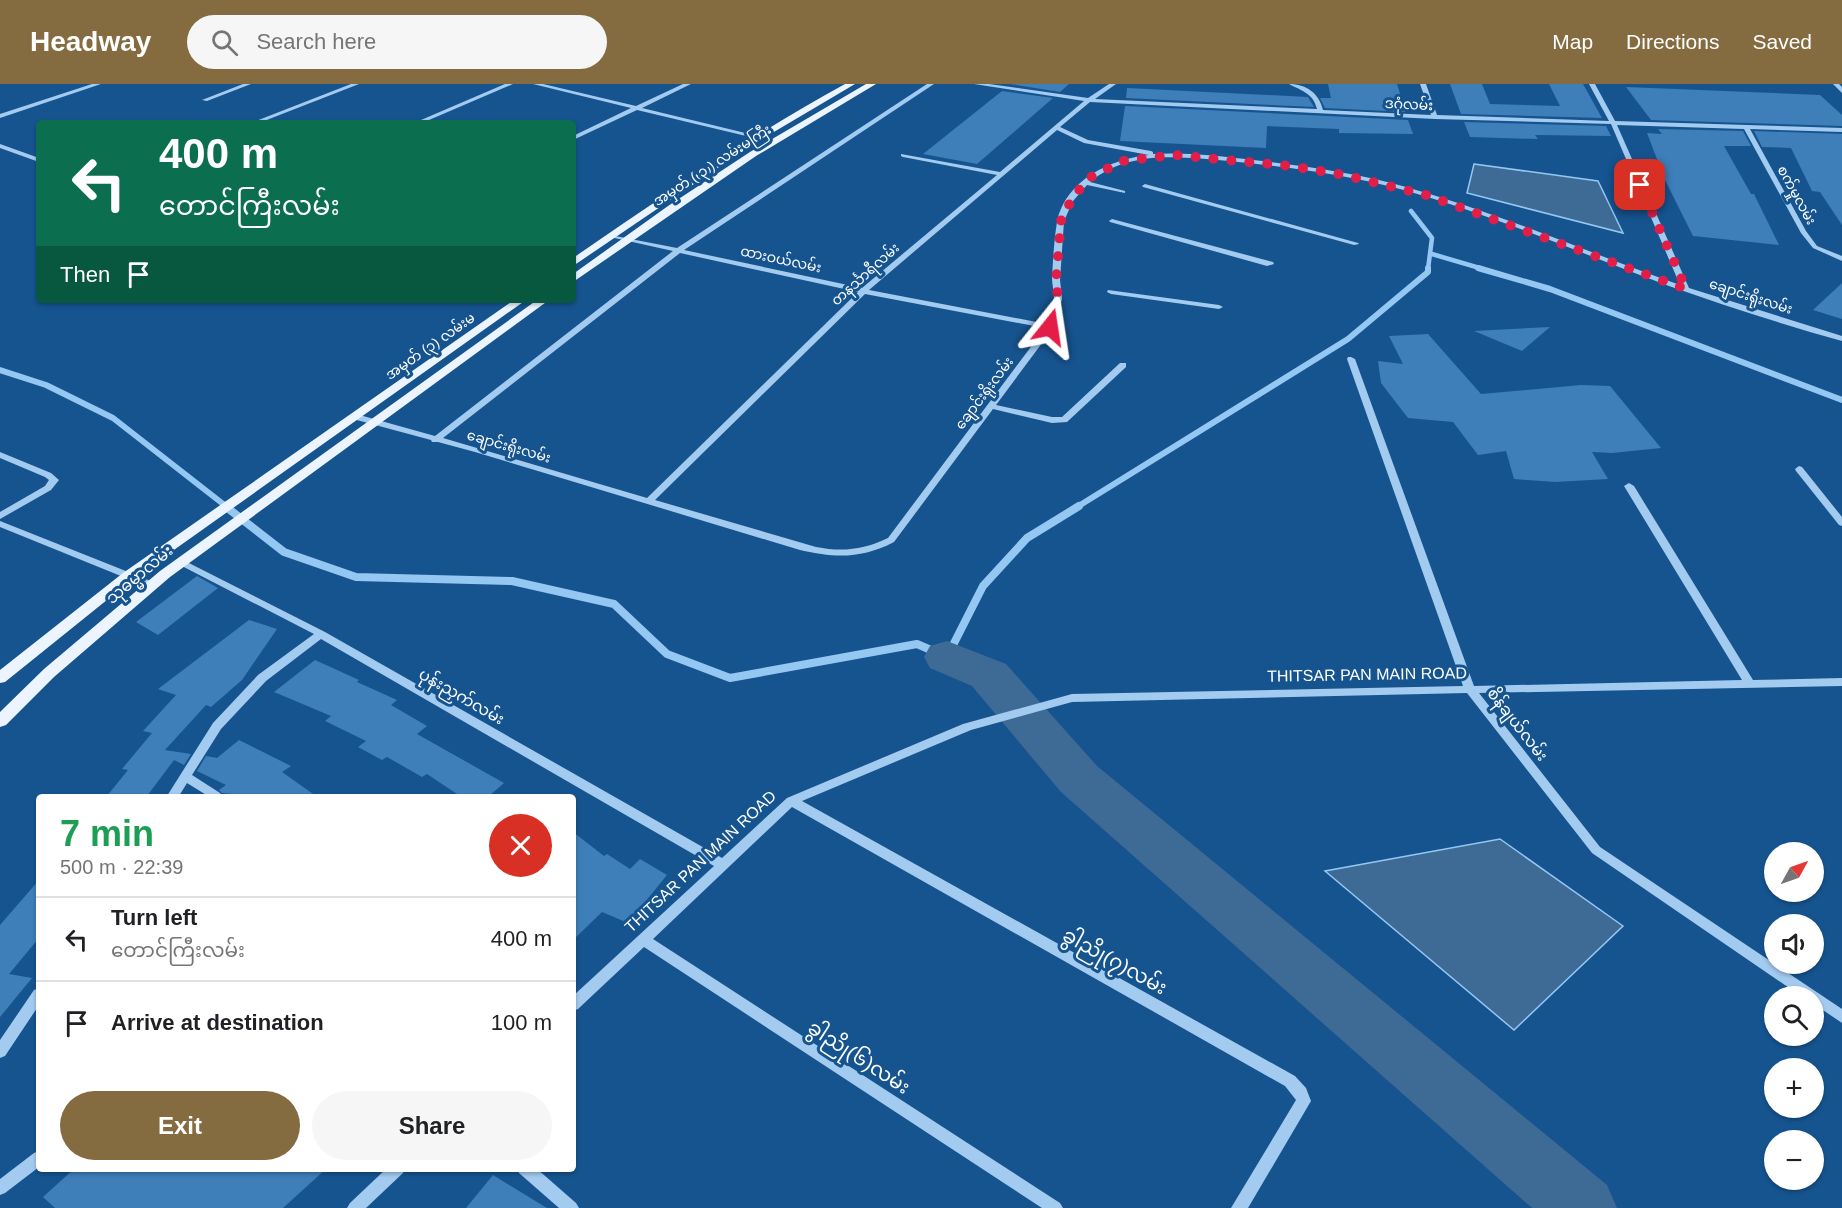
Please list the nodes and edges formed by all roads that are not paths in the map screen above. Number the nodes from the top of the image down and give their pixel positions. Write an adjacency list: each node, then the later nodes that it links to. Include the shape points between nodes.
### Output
1 (98, 84): 21 (street)
2 (248, 84): 17 (street)
3 (356, 84): 23 (street)
4 (510, 84): 24 (street)
5 (536, 84): 19 (street)
6 (688, 84): 19 (street)
7 (851, 84): 30 (main road)
8 (873, 84): 31 (main road, အမှတ် ( ၃ ) လမ်းမကြီး)
9 (931, 84): 44 (street)
10 (977, 84): 18 (street, ဒဂုံလမ်း)
11 (1113, 84): 18 (street, တနင်္သာရီလမ်း)
12 (1292, 84): 20 (street, via 1311,91 1318,98)
13 (1423, 84): 22 (street)
14 (1592, 84): 25 (street)
15 (1836, 84): 16 (street)
16 (1842, 91)
17 (205, 100)
18 (1089, 100): 20 (street, ဒဂုံလမ်း); 27 (street, တနင်္သာရီလမ်း)
19 (635, 108): 29 (street); 30 (street)
20 (1320, 111): 22 (street, ဒဂုံလမ်း)
21 (0, 116)
22 (1435, 117): 25 (street, ဒဂုံလမ်း)
23 (262, 120)
24 (424, 120)
25 (1613, 122): 26 (street, ဒဂုံလမ်း); 49 (street)
26 (1746, 127): 28 (street, ဒဂုံလမ်း); 45 (street, စက်မှုလမ်း, via 1803,232 1815,247)
27 (1057, 128): 34 (street, via 1086,142 1115,149); 36 (street, တနင်္သာရီလမ်း)
28 (1842, 130)
29 (576, 137)
30 (759, 138): 31 (street); 41 (main road)
31 (775, 141): 42 (main road, အမှတ် ( ၃ ) လမ်းမကြီး)
32 (0, 147): 35 (street)
33 (903, 155): 36 (street)
34 (1174, 155): 37 (street, ချောင်းရိုးလမ်း, via 1123,161); 49 (street, ချောင်းရိုးလမ်း, via 1283,165 1426,195)
35 (36, 159)
36 (1003, 174): 50 (street, တနင်္သာရီလမ်း)
37 (1085, 183): 39 (street); 55 (street, ချောင်းရိုးလမ်း, via 1061,221 1058,299)
38 (1145, 186): 43 (street)
39 (1123, 192)
40 (1112, 221): 47 (street)
41 (612, 236): 42 (street, ထားဝယ်လမ်း); 46 (main road)
42 (628, 239): 44 (street, ထားဝယ်လမ်း); 48 (main road, အမှတ် ( ၃ ) လမ်းမကြီး)
43 (1356, 244)
44 (679, 250): 50 (street, ထားဝယ်လမ်း); 62 (street)
45 (1842, 259)
46 (576, 261)
47 (1270, 264)
48 (576, 277)
49 (1686, 289): 56 (street, ချောင်းရိုးလမ်း)
50 (863, 291): 55 (street, ထားဝယ်လမ်း); 67 (street, တနင်္သာရီလမ်း)
51 (1111, 292): 54 (street)
52 (517, 303): 60 (main road, အမှတ် (၃) လမ်းမ)
53 (540, 303): 61 (main road)
54 (1219, 307)
55 (1050, 327): 59 (street, ချောင်းရိုးလမ်း)
56 (1842, 339)
57 (1351, 359): 78 (street, စိန်ချယ်လမ်း)
58 (1123, 365): 59 (street, via 1064,420)
59 (991, 406): 67 (street, ချောင်းရိုးလမ်း, via 891,540 874,550 843,555 804,548)
60 (356, 417): 61 (street, ချောင်းရိုးလမ်း); 64 (main road, အမှတ် (၃) လမ်းမ)
61 (374, 423): 62 (street, ချောင်းရိုးလမ်း); 71 (main road, သုဓမ္မာလမ်း)
62 (435, 440): 67 (street, ချောင်းရိုးလမ်း)
63 (0, 455): 68 (street, via 54,480 48,488)
64 (290, 464): 72 (main road, သုဓမ္မာလမ်း)
65 (1798, 469): 69 (street)
66 (1629, 486): 77 (street)
67 (649, 501)
68 (0, 516)
69 (1842, 523)
70 (0, 524): 72 (street)
71 (181, 562): 73 (main road, သုဓမ္မာလမ်း); 74 (street, ပုန်းညှက်လမ်း)
72 (128, 576): 73 (street); 75 (main road, သုဓမ္မာလမ်း)
73 (152, 585): 79 (main road, သုဓမ္မာလမ်း)
74 (321, 634): 80 (street, via 262,678 218,726); 84 (street, ပုန်းညှက်လမ်း)
75 (0, 678)
76 (1842, 682): 77 (street, THITSAR PAN MAIN ROAD)
77 (1750, 684): 78 (street, THITSAR PAN MAIN ROAD)
78 (1470, 690): 83 (street, THITSAR PAN MAIN ROAD, via 1072,698 968,727); 86 (street, စိန်ချယ်လမ်း, via 1596,850)
79 (0, 721)
80 (186, 776): 81 (street); 82 (street)
81 (174, 794)
82 (213, 794)
83 (791, 801): 84 (street, THITSAR PAN MAIN ROAD); 99 (street, ခွါညို(၇)လမ်း, via 1290,1081 1304,1101)
84 (723, 865): 85 (street, THITSAR PAN MAIN ROAD)
85 (643, 939): 88 (street, THITSAR PAN MAIN ROAD); 98 (street, ခွါညို(၆)လမ်း)
86 (1797, 986)
87 (36, 998): 91 (street)
88 (576, 1002)
89 (1824, 1005): 90 (street, စိန်ချယ်လမ်း)
90 (1842, 1017)
91 (0, 1052)
92 (36, 1160): 95 (street)
93 (394, 1172): 96 (street)
94 (529, 1172): 97 (street)
95 (0, 1188)
96 (355, 1208)
97 (571, 1208)
98 (1055, 1208)
99 (1239, 1208)

